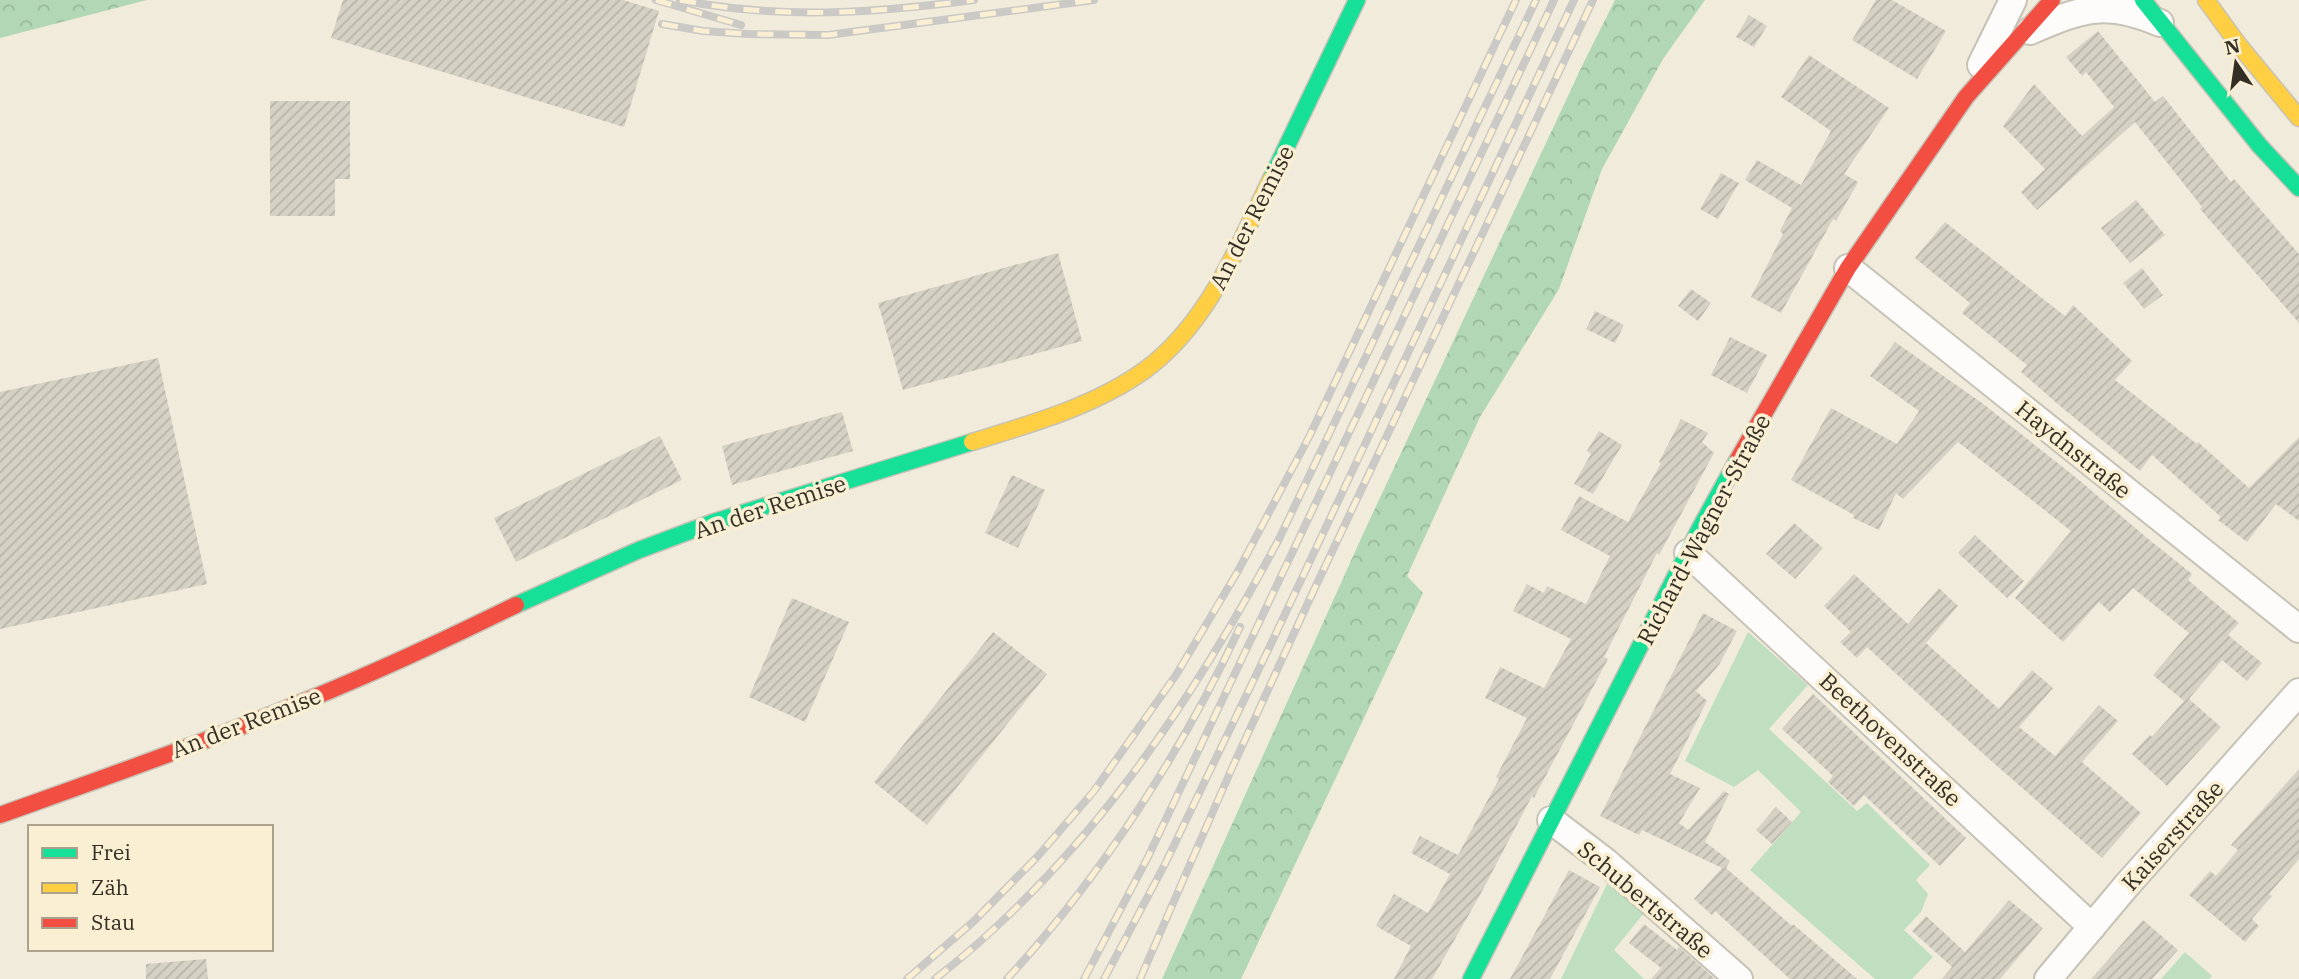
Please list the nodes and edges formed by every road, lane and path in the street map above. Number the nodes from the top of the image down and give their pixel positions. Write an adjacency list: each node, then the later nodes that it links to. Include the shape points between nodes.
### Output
1 (1357, 0): 15 (street, An der Remise, via 1228,268 1203,309 1168,350 1134,377 1094,399 1020,428 735,515 638,550 280,711)
2 (2013, 0): 8 (street, Richard-Wagner-Straße)
3 (2052, 0): 7 (street, Richard-Wagner-Straße)
4 (2143, 0): 6 (street)
5 (2206, 0): 9 (street)
6 (2162, 24): 7 (street, Richard-Wagner-Straße, via 2133,11 2090,9); 10 (street)
7 (2022, 34): 8 (street, Richard-Wagner-Straße)
8 (1966, 97): 11 (street, Richard-Wagner-Straße)
9 (2299, 118)
10 (2299, 188)
11 (1848, 268): 12 (street, Richard-Wagner-Straße); 13 (street, Haydnstraße)
12 (1688, 553): 16 (street, Richard-Wagner-Straße); 17 (street, Beethovenstraße)
13 (2299, 629)
14 (2299, 692): 17 (street, Kaiserstraße)
15 (0, 815)
16 (1552, 820): 18 (street, Richard-Wagner-Straße); 19 (street, Schubertstraße)
17 (2092, 927): 20 (street, Kaiserstraße)
18 (1471, 979)
19 (1739, 979)
20 (2048, 979)

